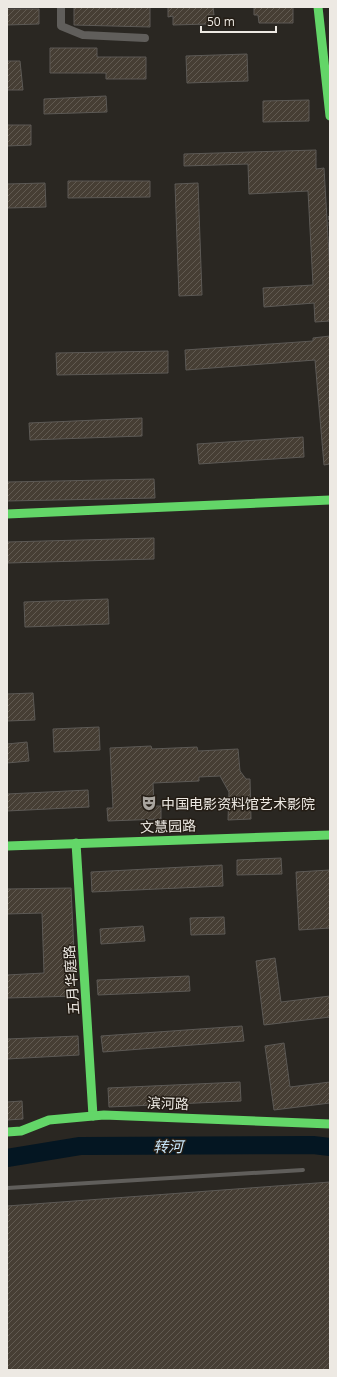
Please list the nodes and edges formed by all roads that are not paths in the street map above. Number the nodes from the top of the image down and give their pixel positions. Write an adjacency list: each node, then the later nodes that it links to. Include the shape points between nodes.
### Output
1 (61, 7): 3 (street, via 61,26 83,35)
2 (318, 7): 4 (street)
3 (145, 38)
4 (330, 116)
5 (330, 500): 6 (street)
6 (7, 514)
7 (330, 835): 8 (street, 文慧园路)
8 (76, 843): 9 (street, 文慧园路); 10 (street, 五月华庭路)
9 (7, 846)
10 (94, 1116): 11 (street, 滨河路); 12 (street, 滨河路, via 49,1120 21,1131)
11 (330, 1124)
12 (7, 1132)
13 (303, 1170): 14 (lane)
14 (7, 1188)

